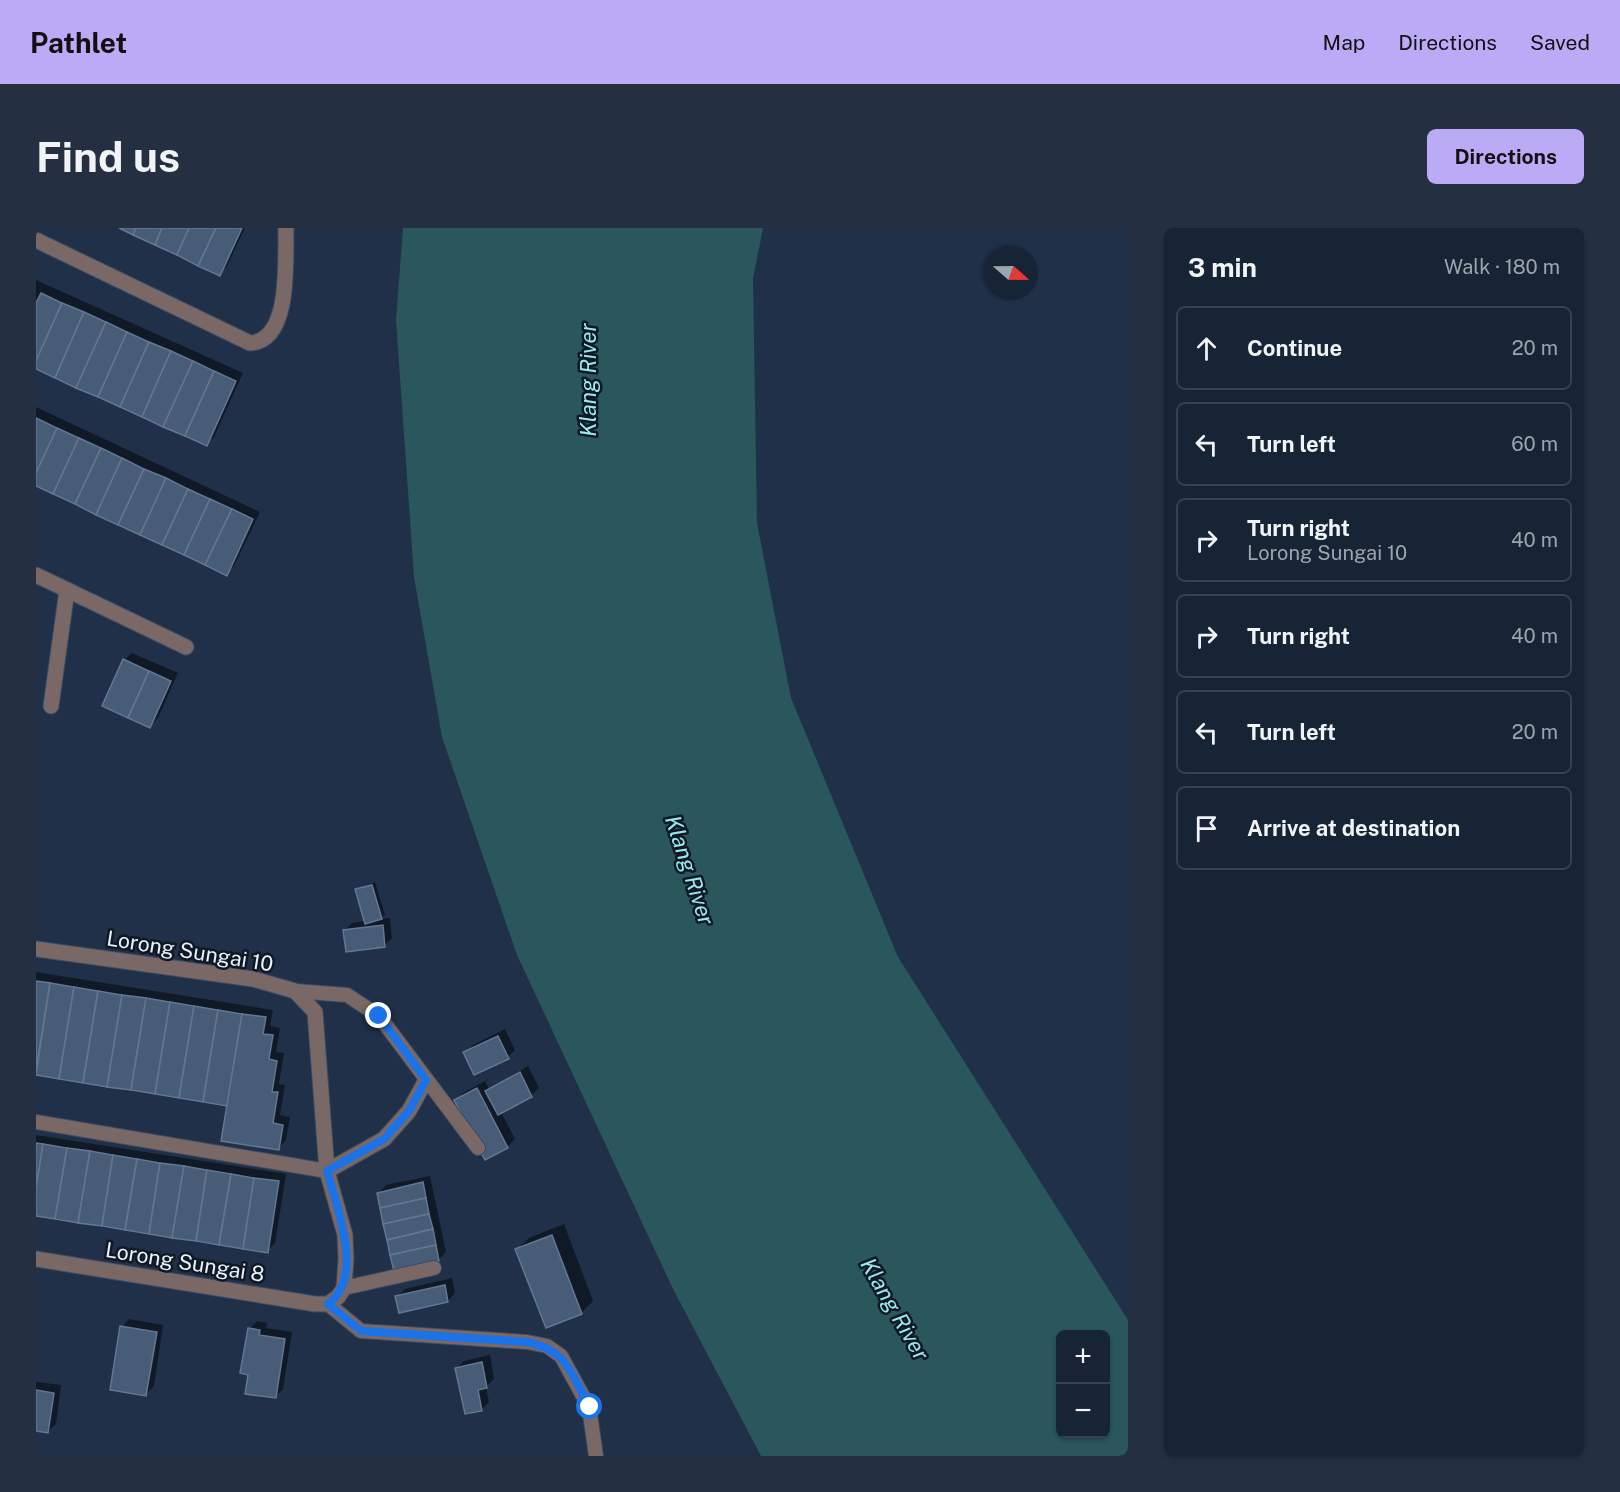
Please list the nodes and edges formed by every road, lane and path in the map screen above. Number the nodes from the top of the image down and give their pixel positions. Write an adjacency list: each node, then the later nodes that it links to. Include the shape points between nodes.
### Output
1 (286, 228): 2 (street, via 284,291 279,316 271,336 250,343)
2 (36, 240)
3 (36, 575): 4 (street)
4 (67, 590): 5 (street); 6 (street)
5 (186, 647)
6 (51, 706)
7 (36, 949): 8 (street, Lorong Sungai 10, via 253,979)
8 (295, 991): 9 (lane, via 347,996 379,1016); 12 (street, Lorong Sungai 10, via 315,1012)
9 (426, 1080): 11 (lane); 12 (street, via 409,1111 384,1139)
10 (36, 1122): 12 (lane)
11 (478, 1148)
12 (327, 1171): 15 (street, Lorong Sungai 10, via 345,1235)
13 (36, 1259): 16 (street, Lorong Sungai 8)
14 (434, 1268): 15 (lane)
15 (344, 1288): 16 (street)
16 (328, 1304): 17 (lane, via 361,1331 547,1346 561,1356 590,1407)
17 (596, 1456)

